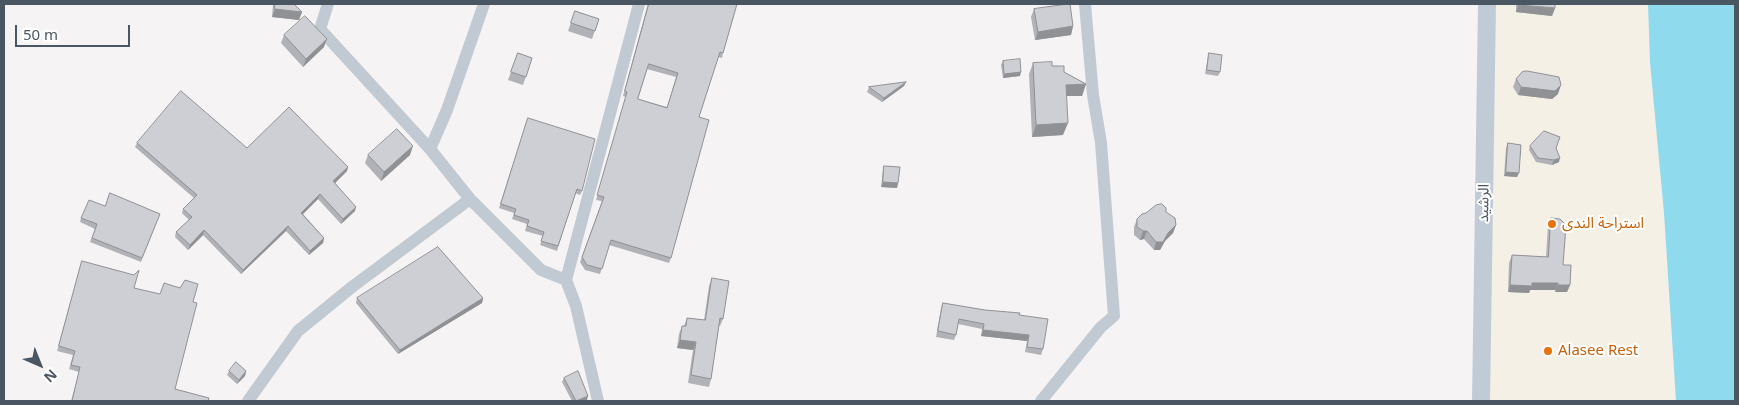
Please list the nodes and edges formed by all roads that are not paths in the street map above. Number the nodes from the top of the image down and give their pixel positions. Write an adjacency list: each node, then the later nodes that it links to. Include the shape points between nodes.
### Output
1 (328, 4): 6 (street, via 320,29)
2 (484, 4): 6 (street)
3 (639, 4): 8 (street)
4 (1085, 4): 11 (street, via 1101,143 1114,316)
5 (1487, 4): 12 (main road, الرشيد)
6 (430, 149): 7 (street)
7 (470, 199): 8 (street, via 542,270); 9 (street, via 298,331)
8 (566, 280): 10 (street, via 576,306)
9 (248, 401)
10 (598, 401)
11 (1041, 401)
12 (1481, 401)

